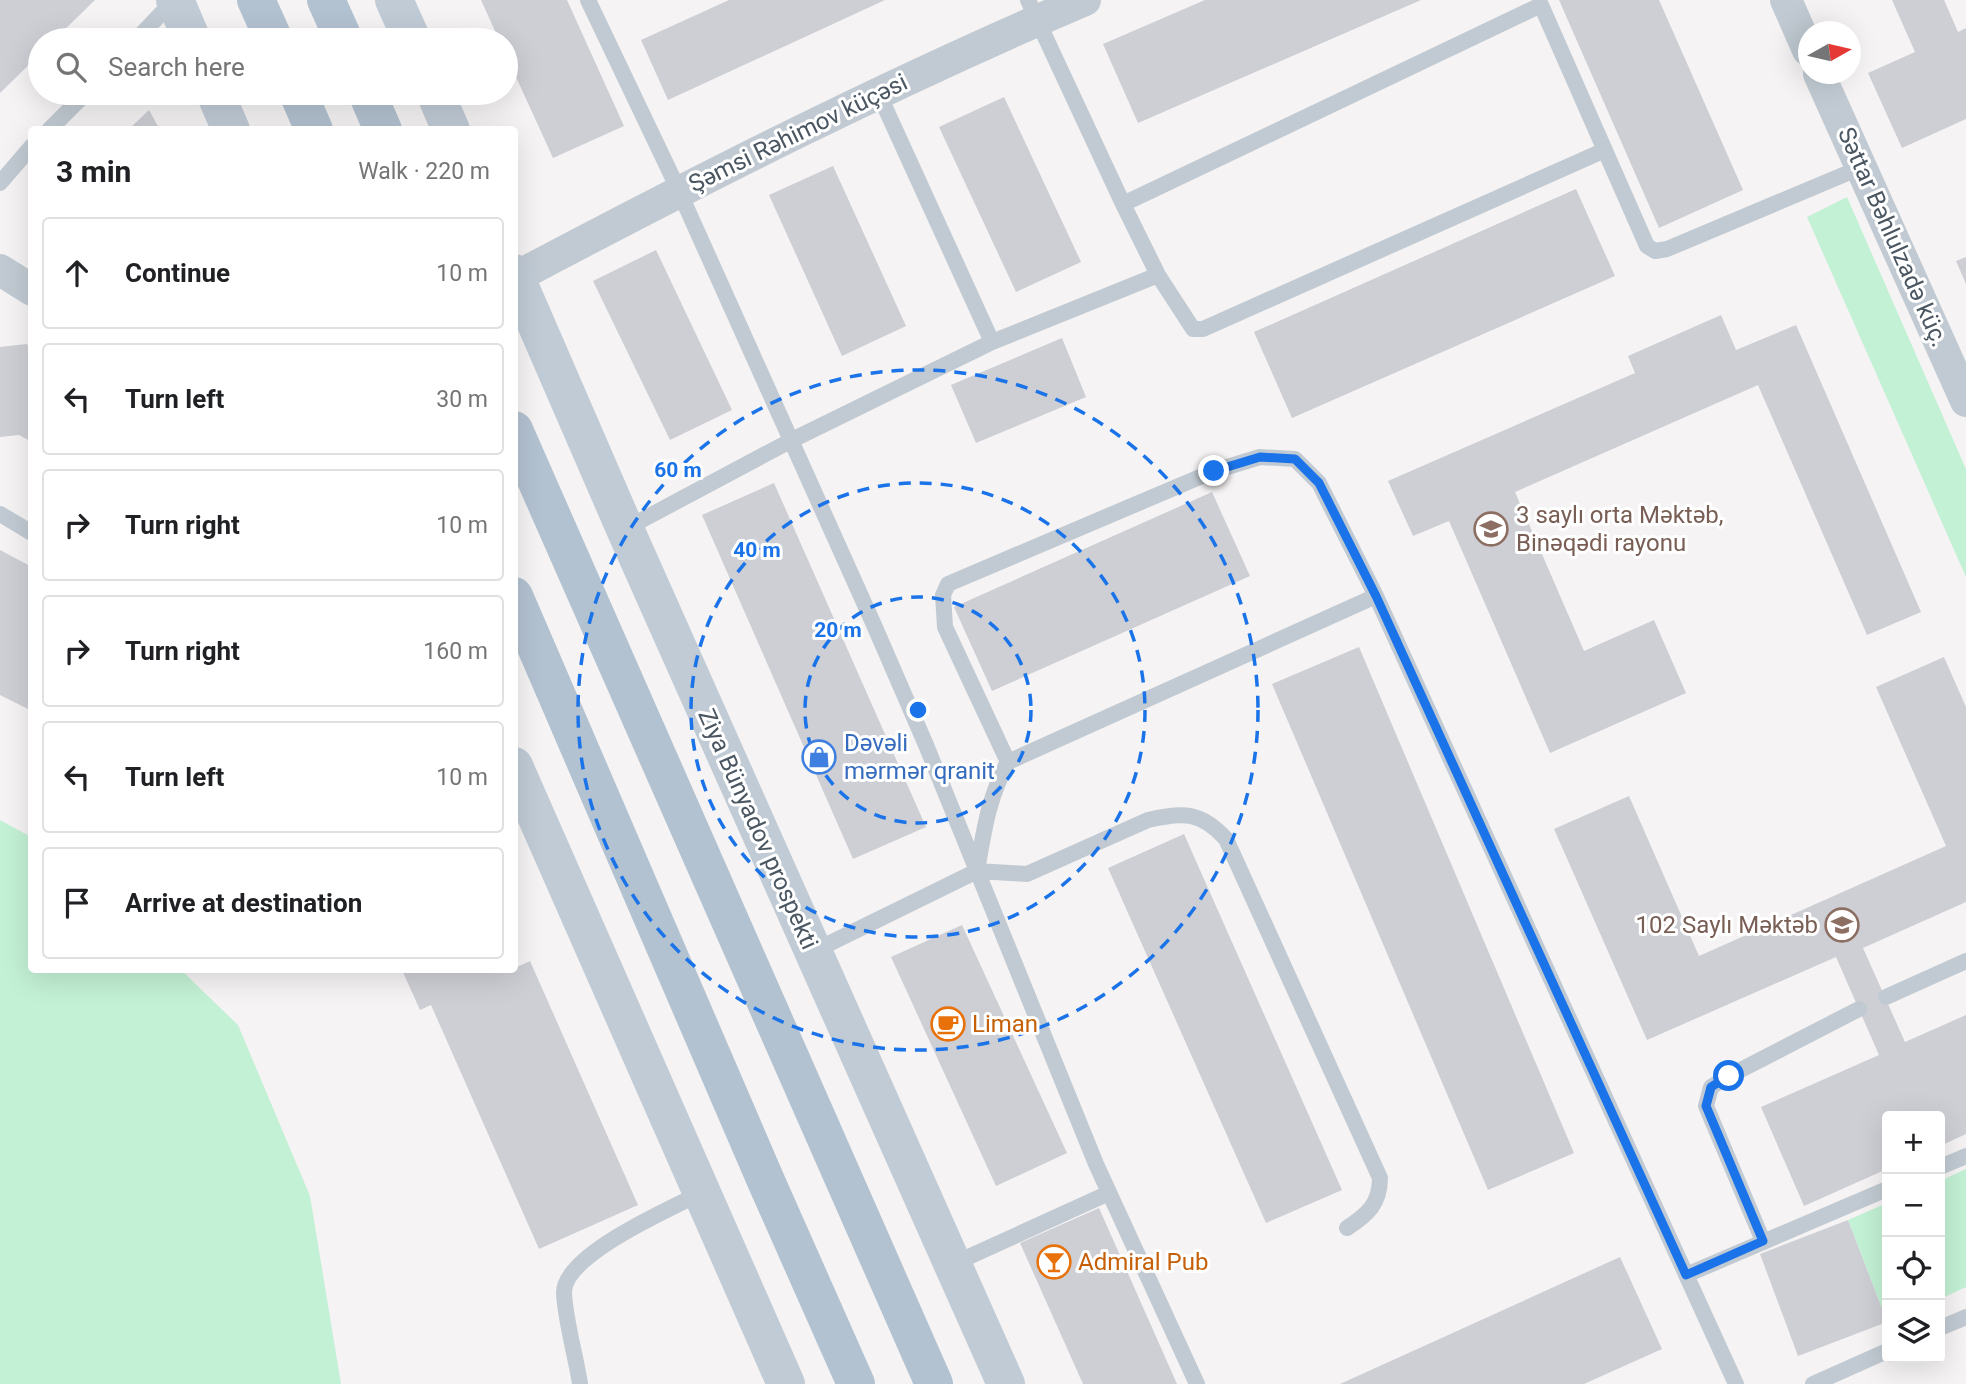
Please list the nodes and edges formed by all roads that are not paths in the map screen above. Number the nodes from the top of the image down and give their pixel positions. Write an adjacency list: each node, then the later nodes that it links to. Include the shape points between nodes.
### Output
1 (174, 0): 11 (lane); 12 (main road)
2 (256, 0): 13 (main road)
3 (326, 0): 14 (main road)
4 (394, 0): 15 (main road)
5 (588, 0): 30 (lane)
6 (1085, 0): 9 (street, Şəmsi Rəhimov küçəsi)
7 (1786, 0): 10 (street)
8 (1540, 3): 26 (lane); 31 (lane)
9 (1032, 10): 17 (street, Şəmsi Rəhimov küçəsi); 31 (lane)
10 (1798, 27)
11 (147, 28)
12 (187, 28)
13 (269, 28)
14 (339, 28)
15 (407, 28)
16 (1824, 84): 28 (street, Səttar Bəhlulzadə küç.)
17 (878, 92): 30 (street, Şəmsi Rəhimov küçəsi); 37 (lane)
18 (74, 105): 22 (lane)
19 (220, 105): 23 (main road)
20 (303, 105): 24 (main road)
21 (440, 105): 25 (main road)
22 (52, 126)
23 (229, 126)
24 (313, 126)
25 (449, 126)
26 (1605, 150): 28 (lane, via 1647,246 1655,251); 34 (lane, via 1203,329 1193,329)
27 (28, 151): 29 (lane)
28 (1862, 166): 38 (street, Səttar Bəhlulzadə küç.)
29 (0, 183)
30 (679, 191): 33 (street, Şəmsi Rəhimov küçəsi); 40 (lane)
31 (1123, 204): 34 (lane)
32 (0, 270): 36 (street)
33 (518, 273)
34 (1158, 275): 37 (lane)
35 (518, 282): 42 (main road, Ziya Bünyadov prospekti)
36 (28, 288)
37 (992, 342): 40 (lane)
38 (1966, 401)
39 (518, 439): 68 (main road)
40 (792, 440): 42 (lane); 48 (lane)
41 (0, 514): 43 (lane)
42 (625, 529): 49 (main road, Ziya Bünyadov prospekti)
43 (28, 531)
44 (1376, 596): 46 (lane); 46 (lane, via 1319,483 1295,459 1260,457 1214,471 948,584 943,595 945,627); 61 (lane)
45 (518, 605): 67 (main road)
46 (1008, 762): 48 (lane, via 987,809)
47 (518, 775): 56 (main road)
48 (977, 871): 49 (lane); 57 (lane); 58 (lane, via 1027,874 1148,820 1167,816 1189,814 1213,825 1226,839 1380,1178 1373,1208)
49 (812, 952): 60 (main road, Ziya Bünyadov prospekti)
50 (1966, 961): 51 (lane)
51 (1886, 997)
52 (1859, 1009): 59 (lane, via 1711,1087 1706,1106)
53 (1966, 1156): 54 (lane)
54 (1945, 1165)
55 (1882, 1191): 59 (lane)
56 (701, 1193): 65 (lane, via 602,1245 570,1273 564,1290); 66 (main road)
57 (1109, 1193): 60 (lane); 70 (lane)
58 (1347, 1228)
59 (1763, 1241): 61 (lane)
60 (953, 1264): 69 (main road, Ziya Bünyadov prospekti)
61 (1686, 1275): 71 (lane)
62 (1966, 1317): 63 (lane)
63 (1945, 1326)
64 (1882, 1353): 72 (lane)
65 (580, 1384)
66 (786, 1384)
67 (856, 1384)
68 (934, 1384)
69 (1006, 1384)
70 (1197, 1384)
71 (1736, 1384)
72 (1812, 1384)

